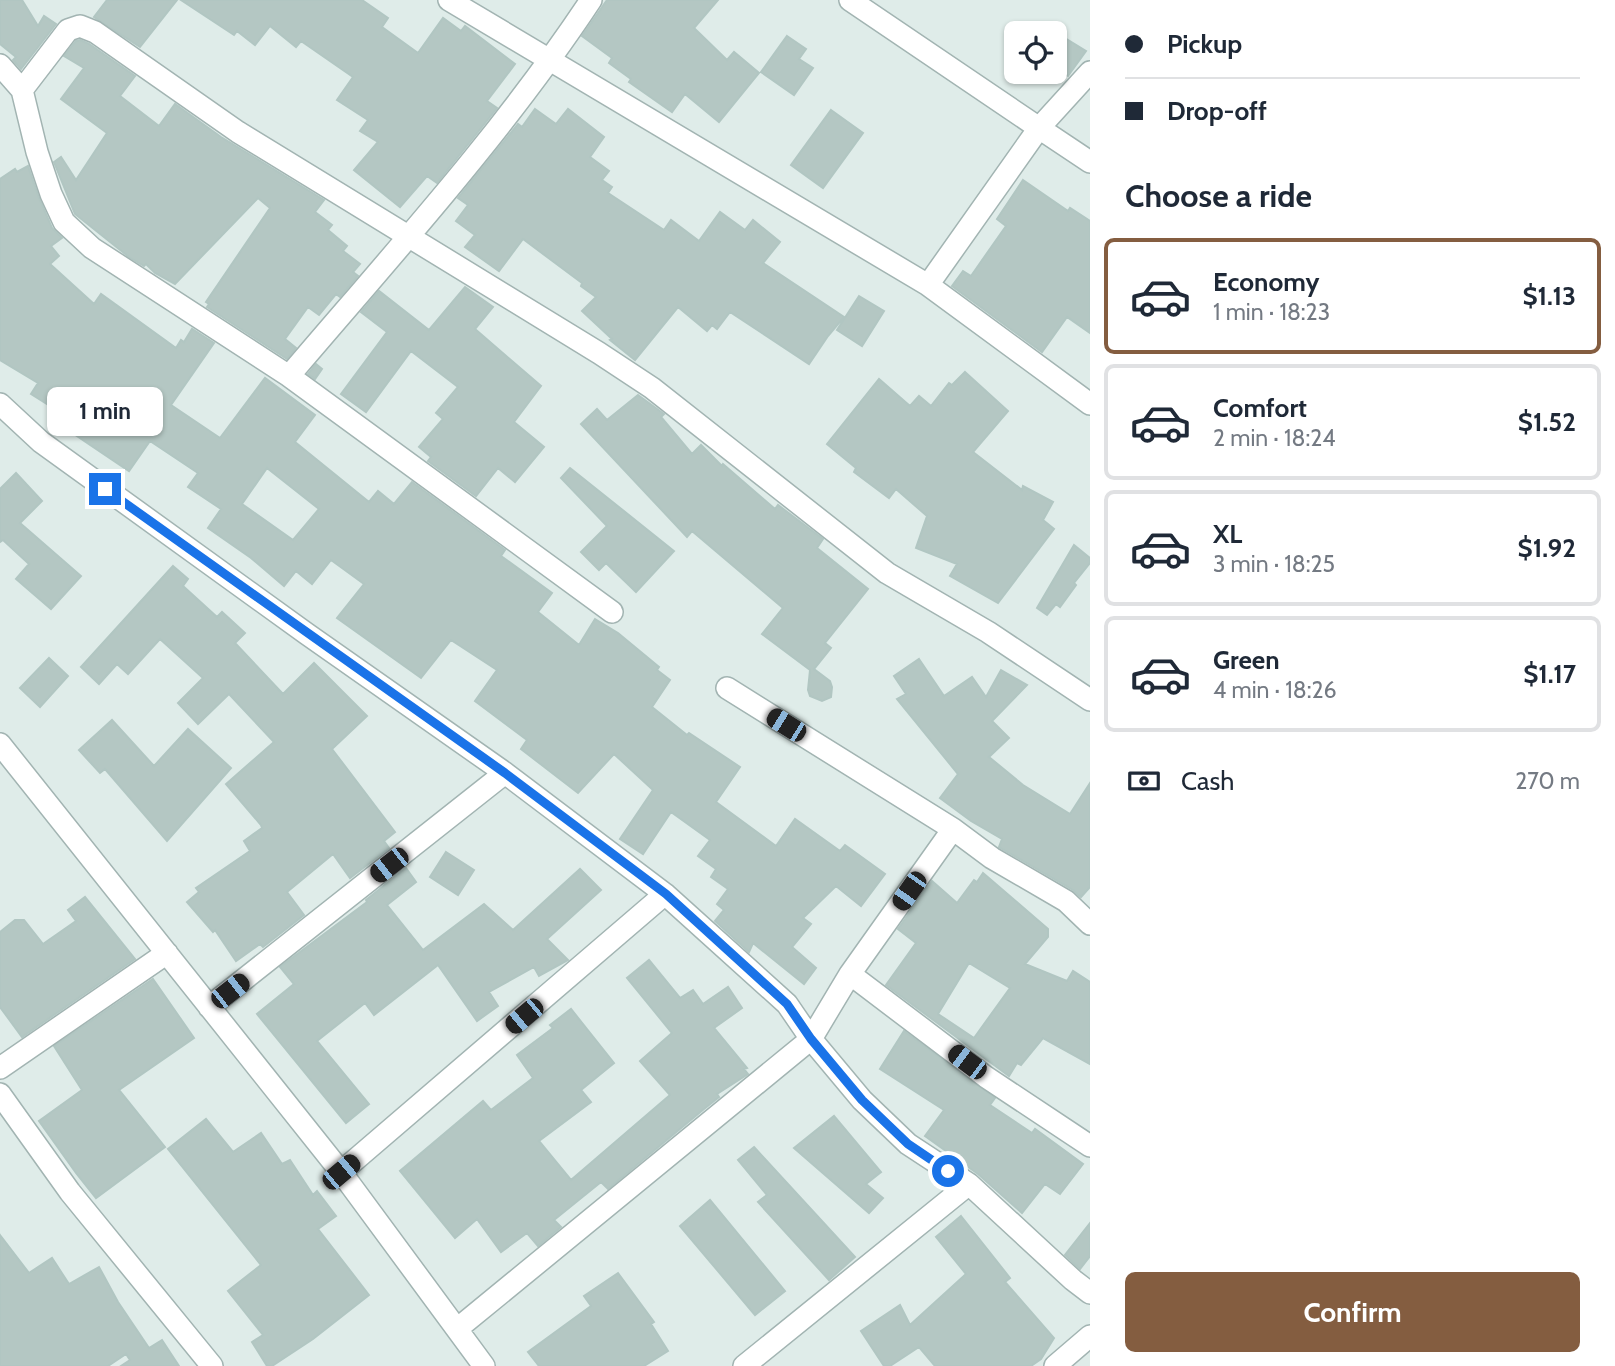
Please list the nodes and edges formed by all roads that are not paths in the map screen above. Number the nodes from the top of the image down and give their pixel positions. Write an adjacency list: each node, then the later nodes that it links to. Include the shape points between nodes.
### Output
1 (449, 0): 4 (street)
2 (591, 0): 4 (street)
3 (850, 0): 8 (street)
4 (550, 61): 10 (street); 11 (street)
5 (0, 65): 7 (street)
6 (1090, 72): 8 (street)
7 (22, 90): 10 (street, via 68,30 80,26 238,132); 12 (street, via 37,152 64,222 92,248)
8 (1039, 128): 9 (street); 11 (street)
9 (1090, 162)
10 (408, 236): 12 (street); 17 (street, via 652,388 887,573 988,632)
11 (928, 285): 14 (street)
12 (289, 376): 15 (street)
13 (0, 404): 19 (street, via 62,458)
14 (1090, 404)
15 (612, 612)
16 (727, 688): 20 (street)
17 (1090, 700)
18 (0, 744): 23 (street)
19 (505, 773): 21 (street); 25 (street)
20 (953, 829): 22 (street, via 992,858 1066,901); 24 (street)
21 (666, 894): 26 (street, via 787,1004); 30 (street)
22 (1090, 924)
23 (167, 953): 25 (street); 27 (street)
24 (850, 974): 26 (street); 29 (street, via 986,1077)
25 (209, 1007): 30 (street)
26 (811, 1039): 31 (street, via 862,1100 908,1144); 33 (street)
27 (0, 1068)
28 (0, 1094): 35 (street, via 70,1192)
29 (1090, 1146)
30 (341, 1172): 33 (street)
31 (969, 1184): 32 (street); 37 (street)
32 (1090, 1293)
33 (457, 1329): 36 (street)
34 (1090, 1336): 38 (street)
35 (212, 1366)
36 (484, 1366)
37 (744, 1366)
38 (1055, 1366)

